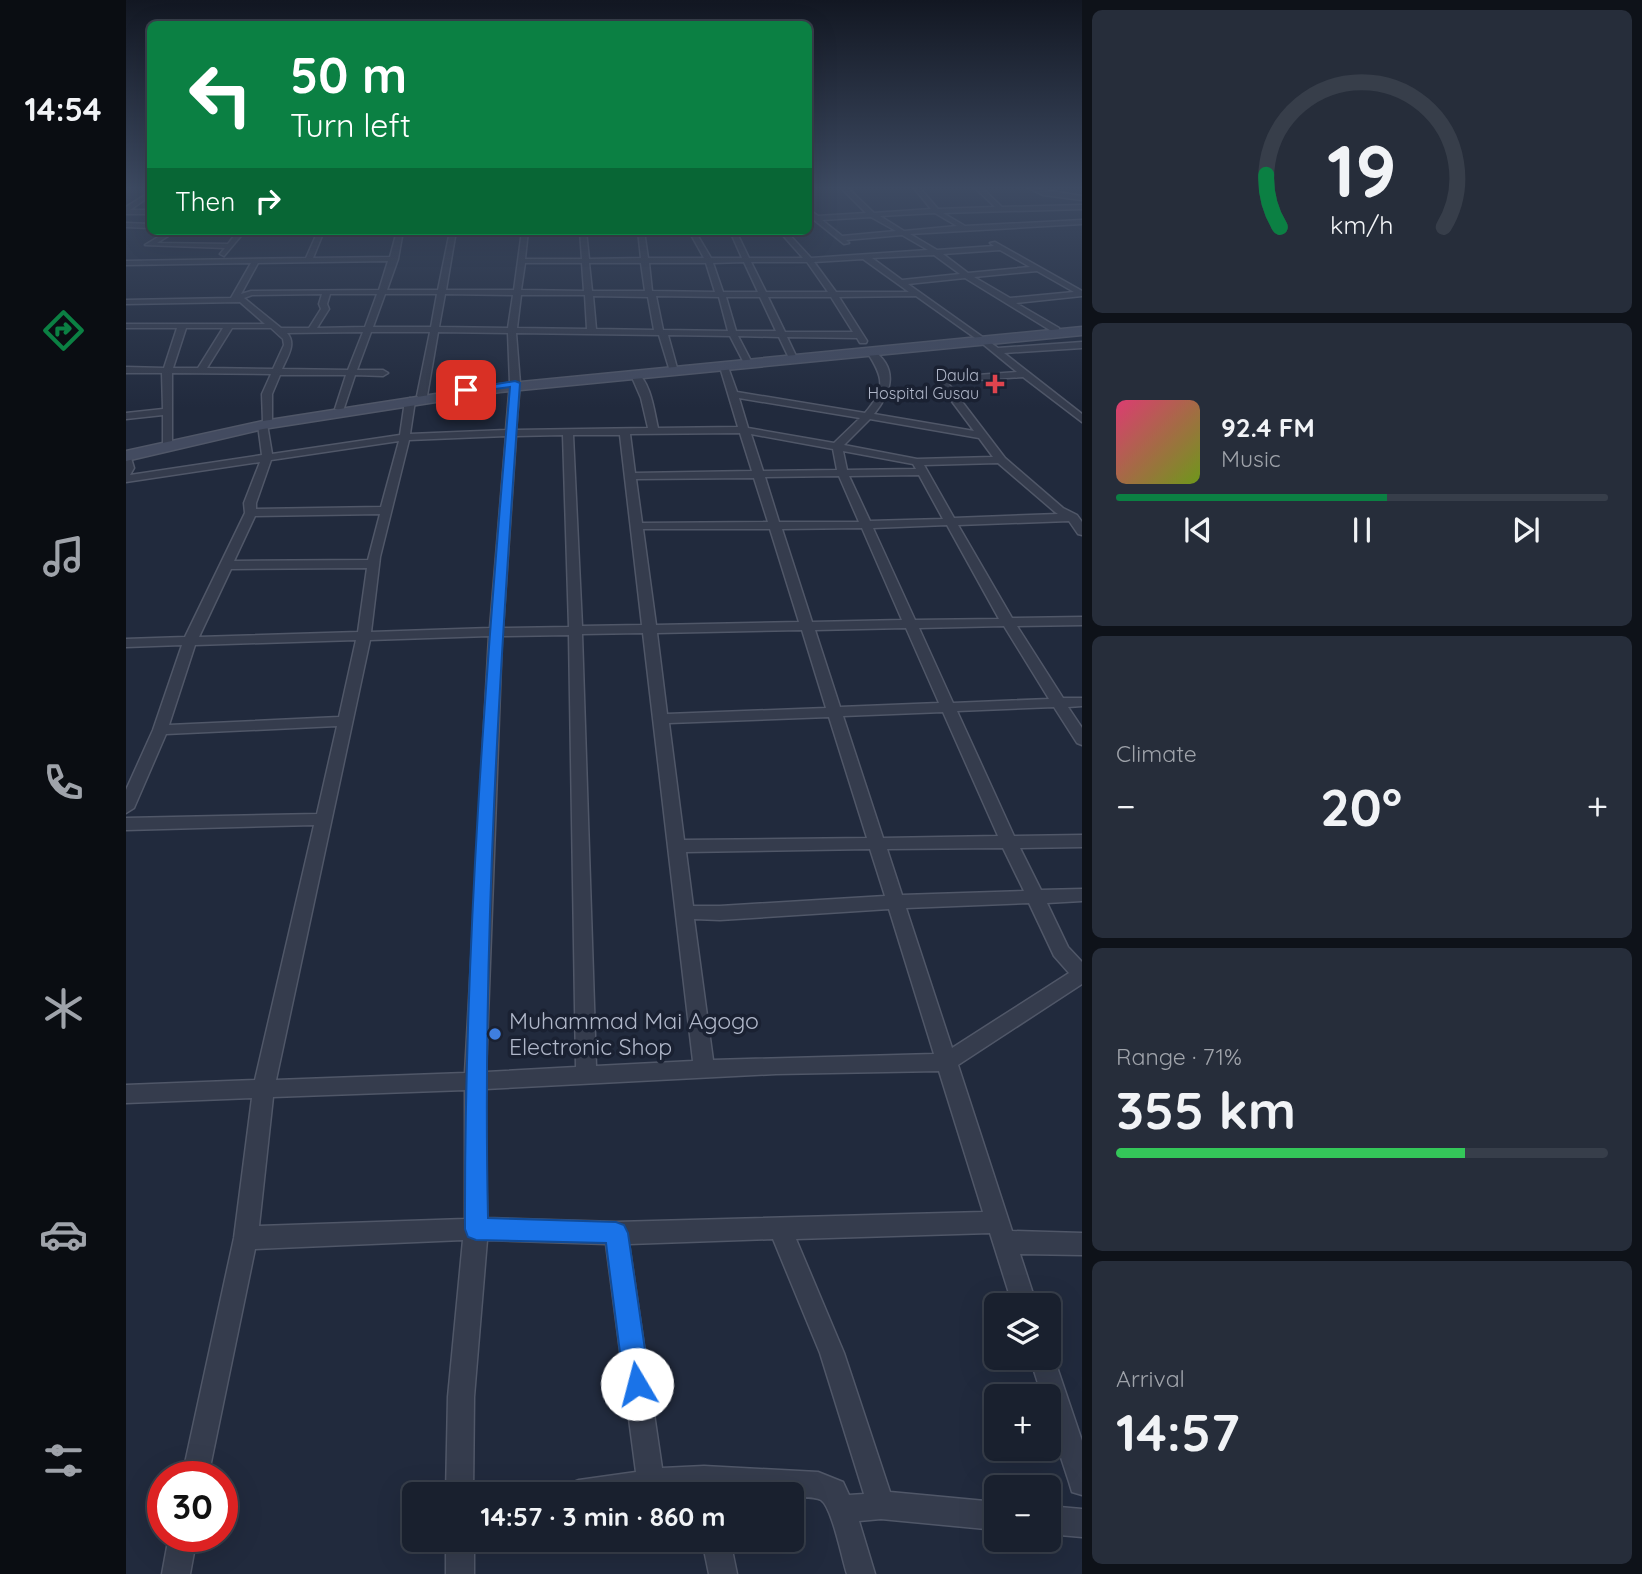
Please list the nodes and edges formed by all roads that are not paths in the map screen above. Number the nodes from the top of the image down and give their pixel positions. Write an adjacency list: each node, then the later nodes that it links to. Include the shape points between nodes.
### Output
1 (285, 260): 14 (street)
2 (393, 260): 22 (street)
3 (448, 260): 24 (street)
4 (619, 260): 16 (street)
5 (646, 260): 29 (street)
6 (675, 260): 17 (street)
7 (782, 260): 18 (street)
8 (809, 260): 32 (street)
9 (870, 260): 21 (street)
10 (947, 260): 20 (street)
11 (1023, 260): 19 (street)
12 (126, 261): 13 (street)
13 (220, 261): 14 (street)
14 (256, 261): 33 (street)
15 (521, 261): 16 (street); 25 (street)
16 (586, 261): 26 (street)
17 (709, 261): 18 (street); 30 (street)
18 (749, 261): 31 (street)
19 (1038, 269): 20 (street); 28 (street)
20 (967, 276): 21 (street); 34 (street)
21 (900, 282): 27 (street)
22 (380, 291): 23 (street); 24 (street); 40 (street)
23 (327, 292): 33 (street, via 251,293); 41 (street, via 325,309)
24 (443, 292): 25 (street); 42 (street)
25 (515, 293): 26 (street); 44 (street)
26 (590, 294): 29 (street); 45 (street)
27 (916, 294): 32 (street); 50 (street)
28 (1081, 294): 34 (street)
29 (650, 295): 30 (street); 46 (street)
30 (721, 295): 31 (street); 47 (street)
31 (765, 295): 32 (street); 48 (street)
32 (832, 295): 49 (street)
33 (234, 299): 35 (street); 39 (street, via 242,300)
34 (1008, 301): 43 (street)
35 (126, 302)
36 (126, 326): 38 (street)
37 (229, 326): 38 (street); 39 (street); 60 (street)
38 (182, 327): 59 (street)
39 (275, 328): 41 (street); 61 (street, via 288,345)
40 (366, 330): 41 (street); 42 (street); 62 (street)
41 (311, 331)
42 (435, 331): 44 (street); 68 (street)
43 (1058, 331): 50 (street); 51 (street)
44 (512, 332): 45 (street); 66 (street)
45 (592, 332): 46 (street)
46 (661, 333): 47 (street); 57 (street)
47 (733, 334): 48 (street); 55 (street)
48 (780, 334): 49 (street); 54 (street)
49 (859, 335): 52 (street)
50 (980, 339): 52 (street); 53 (street)
51 (1082, 339): 53 (street)
52 (870, 350): 54 (street); 56 (street); 72 (street, via 886,384 878,405)
53 (996, 351): 64 (street)
54 (792, 356): 55 (street)
55 (747, 361): 57 (street)
56 (724, 367): 65 (street); 67 (street)
57 (673, 368): 66 (street)
58 (126, 370): 59 (street)
59 (167, 371): 60 (street); 70 (street)
60 (201, 371): 61 (street)
61 (276, 372): 62 (street); 74 (street, via 267,394)
62 (350, 373): 63 (street); 69 (street)
63 (383, 373)
64 (1024, 374): 73 (street); 80 (street, via 941,380)
65 (636, 375): 66 (street); 76 (street)
66 (515, 385): 68 (street); 78 (street)
67 (734, 394): 72 (street); 75 (street)
68 (416, 398): 69 (street); 74 (street); 81 (street)
69 (340, 408): 74 (street)
70 (166, 412): 71 (street); 82 (street)
71 (126, 416)
72 (866, 416): 80 (street); 83 (street)
73 (1082, 419)
74 (265, 423): 82 (street); 84 (street); 85 (street)
75 (745, 430): 76 (street); 83 (street); 89 (street)
76 (654, 431): 77 (street)
77 (625, 432): 79 (street); 91 (street)
78 (510, 433): 79 (street); 81 (street); 109 (street)
79 (568, 433): 108 (street)
80 (981, 435): 86 (street)
81 (405, 437): 85 (street); 93 (street)
82 (168, 443): 84 (street)
83 (837, 446): 87 (street); 90 (street)
84 (126, 456): 88 (street)
85 (267, 457): 92 (street); 94 (street, via 250,503)
86 (1001, 460): 87 (street); 95 (street)
87 (919, 467): 90 (street); 96 (street)
88 (126, 473)
89 (759, 474): 90 (street); 91 (street); 97 (street)
90 (843, 474): 98 (street)
91 (631, 476): 99 (street)
92 (126, 479)
93 (387, 510): 94 (street); 101 (street)
94 (251, 513): 102 (street)
95 (1073, 517): 96 (street); 100 (street)
96 (951, 523): 98 (street); 104 (street)
97 (775, 525): 98 (street); 99 (street); 106 (street)
98 (865, 525): 105 (street)
99 (638, 526): 107 (street)
100 (1082, 532)
101 (373, 564): 102 (street); 110 (street)
102 (226, 565): 111 (street)
103 (1082, 621): 104 (street)
104 (1008, 623): 105 (street); 113 (street)
105 (911, 625): 106 (street); 115 (street)
106 (809, 628): 107 (street); 116 (street)
107 (649, 629): 108 (street); 117 (street)
108 (574, 631): 109 (street); 135 (street)
109 (496, 632): 110 (street); 136 (street)
110 (364, 636): 111 (street); 118 (street)
111 (190, 641): 112 (street); 119 (street)
112 (126, 643)
113 (1059, 702): 114 (street); 115 (street); 120 (street)
114 (1082, 702)
115 (946, 707): 116 (street); 124 (street)
116 (836, 712): 117 (street); 126 (street)
117 (661, 719): 127 (street)
118 (345, 720): 119 (street); 122 (street)
119 (160, 730): 121 (street)
120 (1082, 740)
121 (126, 807)
122 (324, 820): 123 (street); 137 (street)
123 (126, 824)
124 (1008, 840): 125 (street); 126 (street); 129 (street)
125 (1082, 841)
126 (877, 842): 127 (street); 130 (street)
127 (676, 846): 131 (street)
128 (1082, 895): 129 (street)
129 (1035, 897): 130 (street); 132 (street, via 1061,951)
130 (896, 902): 131 (street, via 719,914); 133 (street)
131 (684, 912): 134 (street)
132 (1082, 974): 133 (street)
133 (946, 1062): 134 (street); 141 (street)
134 (704, 1068): 135 (street)
135 (586, 1074): 136 (street)
136 (475, 1081): 137 (street); 140 (street)
137 (264, 1088): 138 (street); 143 (street)
138 (126, 1094)
139 (780, 1228): 141 (street); 142 (street); 154 (street, via 832,1353)
140 (476, 1229): 142 (street); 143 (street); 148 (street, via 461,1397)
141 (1001, 1232): 144 (street); 145 (street)
142 (616, 1233): 149 (street)
143 (246, 1238): 147 (street)
144 (1082, 1244)
145 (1021, 1293)
146 (1046, 1370): 152 (street)
147 (198, 1461)
148 (460, 1482)
149 (651, 1482)
150 (664, 1482): 151 (street)
151 (681, 1482)
152 (1082, 1482)
153 (804, 1485): 155 (street, via 833,1492)
154 (881, 1506): 155 (street); 156 (street)
155 (842, 1510): 165 (street)
156 (984, 1515)
157 (1061, 1521): 158 (street)
158 (1082, 1523)
159 (180, 1552): 162 (street)
160 (460, 1552): 163 (street)
161 (718, 1552): 164 (street)
162 (176, 1574)
163 (460, 1574)
164 (723, 1574)
165 (861, 1574)

